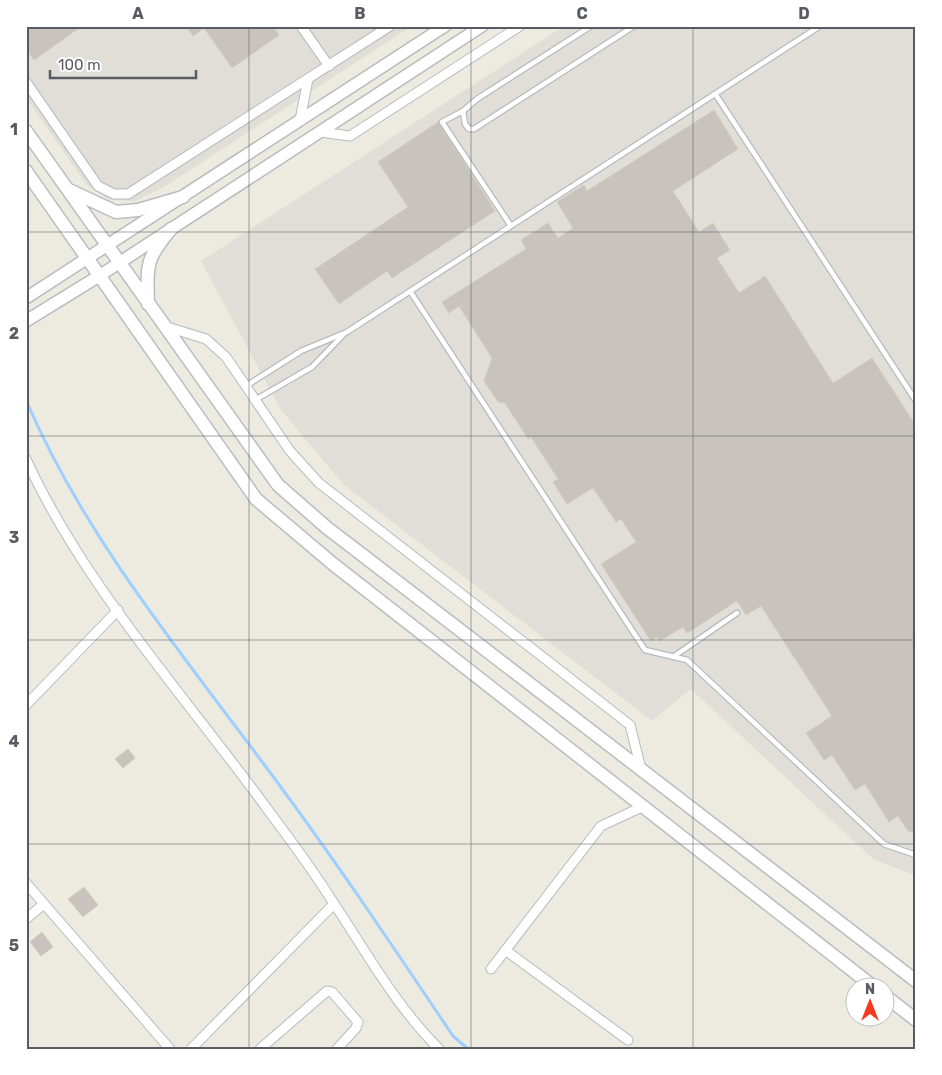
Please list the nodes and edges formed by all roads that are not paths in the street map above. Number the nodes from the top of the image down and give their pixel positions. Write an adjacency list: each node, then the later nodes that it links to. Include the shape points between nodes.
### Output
1 (301, 26): 9 (street)
2 (390, 26): 9 (street)
3 (445, 26): 14 (street)
4 (482, 26): 16 (street)
5 (520, 26): 16 (street, via 350,136)
6 (591, 26): 13 (lane)
7 (634, 26): 13 (lane, via 474,130 465,124)
8 (820, 26): 12 (lane)
9 (329, 66): 10 (street)
10 (308, 79): 11 (street, via 128,194 114,194 98,186); 14 (street)
11 (26, 82)
12 (716, 95): 20 (lane); 34 (lane)
13 (463, 111): 20 (lane, via 442,122)
14 (300, 120): 19 (street)
15 (26, 131): 18 (main road)
16 (320, 132): 21 (street)
17 (26, 171): 23 (main road)
18 (67, 189): 19 (main road, via 116,212 138,210); 22 (main road)
19 (183, 197): 22 (street)
20 (512, 226): 26 (lane)
21 (171, 229): 24 (street); 28 (main road, via 153,250 147,266)
22 (107, 246): 23 (street); 24 (main road)
23 (88, 259): 25 (main road); 27 (street)
24 (119, 263): 25 (street); 28 (main road)
25 (99, 276): 29 (street); 41 (main road, via 256,499 333,564)
26 (410, 291): 31 (lane); 38 (lane, via 645,650)
27 (26, 298)
28 (148, 304): 30 (main road)
29 (26, 321)
30 (164, 326): 32 (street, via 206,339 226,357); 40 (main road, via 278,485 326,527)
31 (347, 332): 32 (lane, via 301,351); 33 (lane, via 312,367)
32 (246, 386): 33 (street)
33 (255, 400): 40 (street, via 290,451 319,484 630,725)
34 (916, 401)
35 (26, 459): 36 (street, via 45,501)
36 (118, 610): 39 (street); 45 (street, via 267,808)
37 (738, 613): 38 (lane)
38 (673, 657): 42 (lane, via 687,660 884,844)
39 (26, 705)
40 (641, 769): 50 (main road)
41 (644, 806): 47 (street, via 601,826); 49 (main road)
42 (916, 855)
43 (26, 883): 44 (street)
44 (44, 904): 46 (street); 54 (street)
45 (334, 904): 55 (street); 58 (street, via 376,971)
46 (26, 919)
47 (505, 950): 48 (street); 53 (street)
48 (490, 969)
49 (862, 978)
50 (916, 982)
51 (894, 1003): 52 (main road)
52 (916, 1020)
53 (628, 1040)
54 (170, 1049)
55 (191, 1049)
56 (260, 1049): 57 (street, via 327,991 332,992 358,1022)
57 (337, 1049)
58 (439, 1049)

